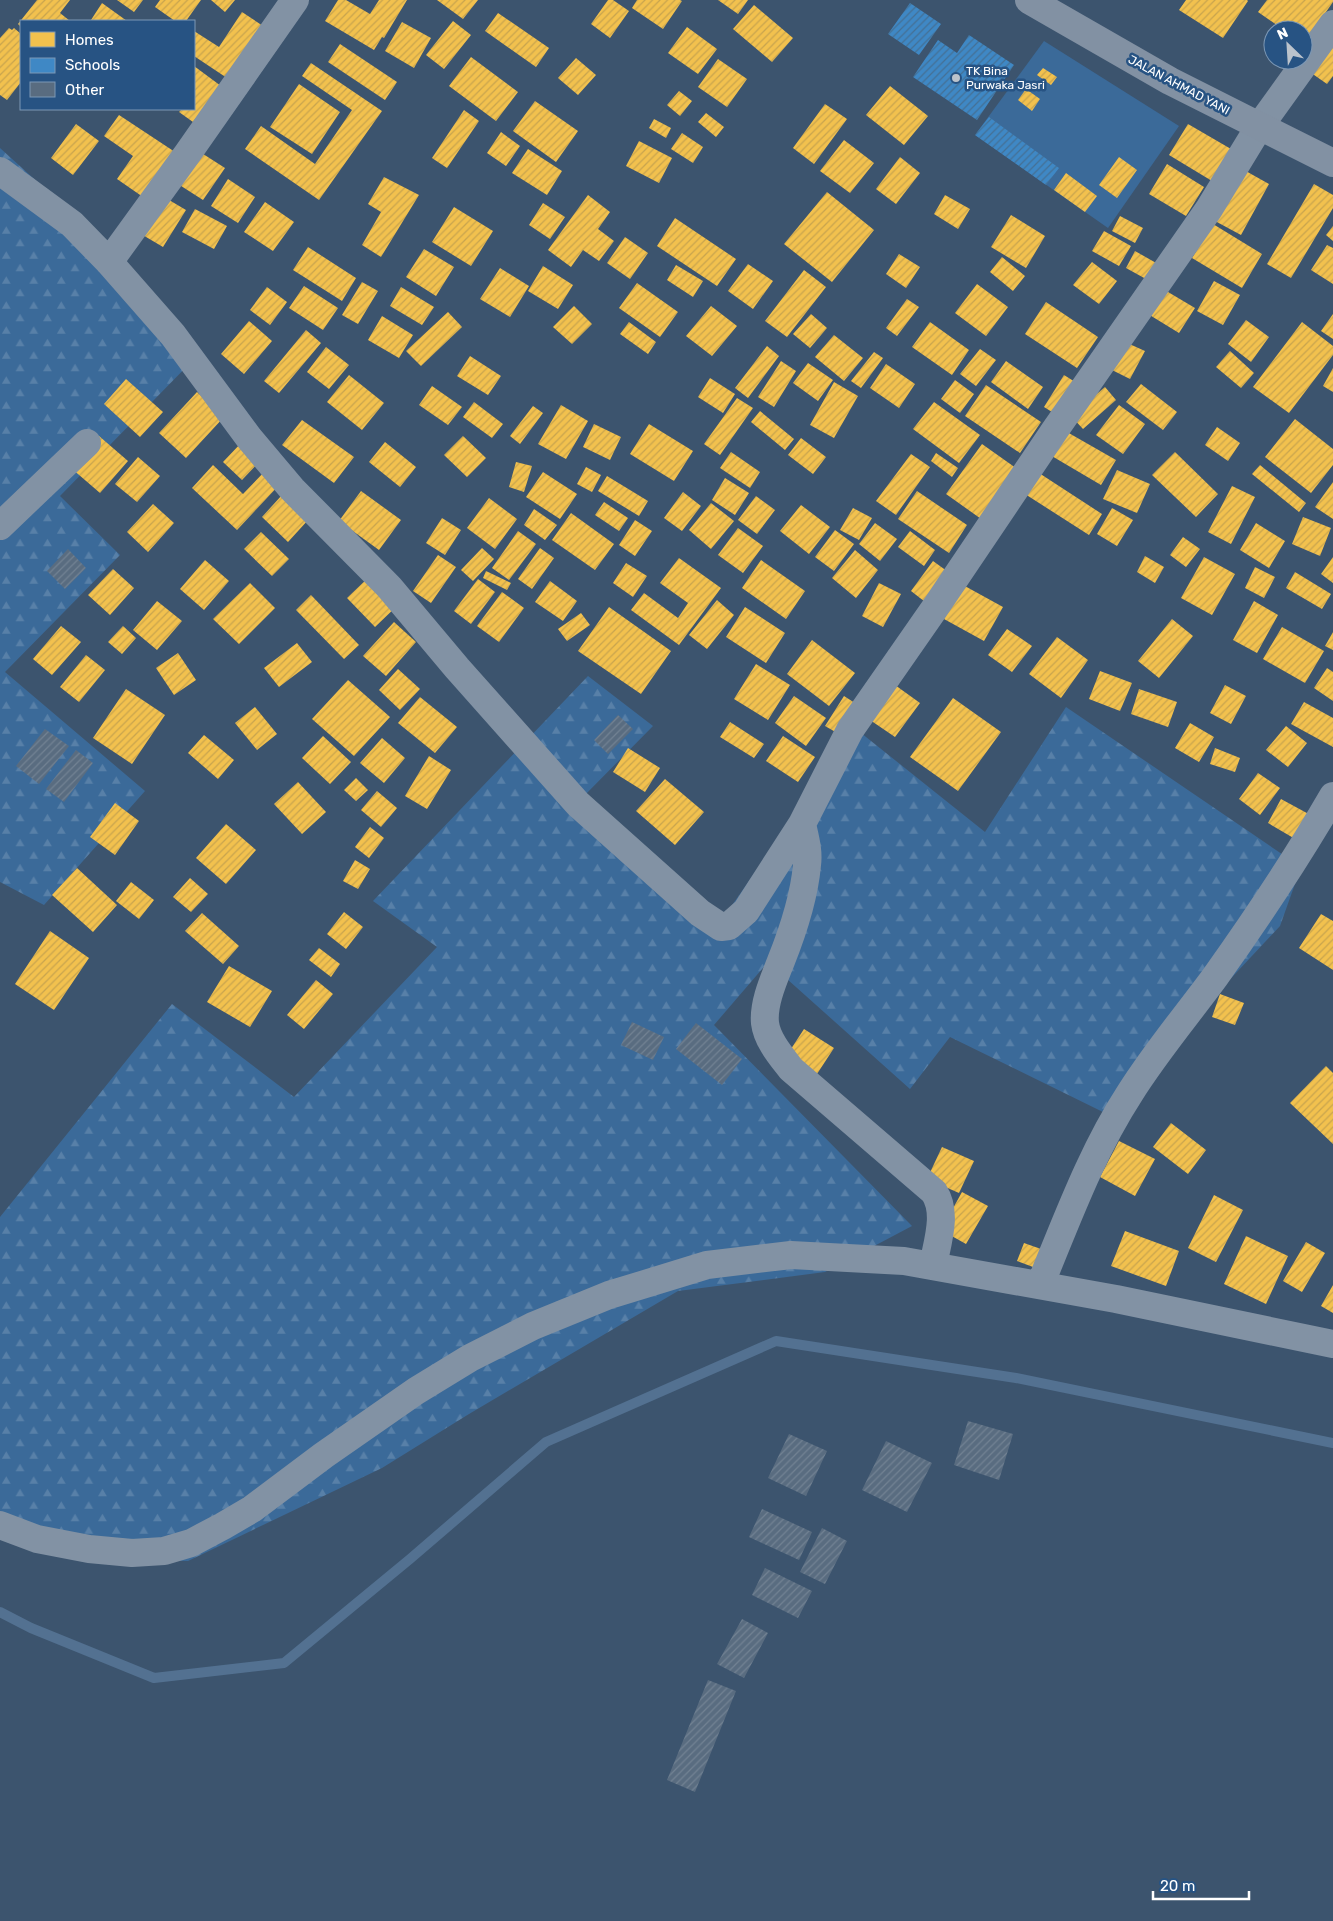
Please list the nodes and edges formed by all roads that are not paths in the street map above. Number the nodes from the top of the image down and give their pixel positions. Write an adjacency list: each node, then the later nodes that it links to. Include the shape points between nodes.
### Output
1 (295, 0): 7 (street)
2 (1029, 0): 4 (highway, JALAN AHMAD YANI, via 1170,81)
3 (1333, 24): 4 (street)
4 (1259, 127): 5 (highway, JALAN AHMAD YANI); 11 (street, via 1209,209 850,730)
5 (1333, 163)
6 (0, 171): 7 (street, via 72,224)
7 (109, 262): 11 (street, via 173,334 249,438 292,489 388,587 578,804 700,913 721,927 737,920)
8 (87, 443): 9 (street)
9 (0, 526)
10 (1333, 796): 13 (street, via 1272,894 1130,1092 1088,1168)
11 (802, 824): 12 (street, via 807,865 791,936 771,988 765,1024 777,1051 791,1069 934,1192 940,1202 941,1213)
12 (933, 1266): 13 (street); 15 (street, via 904,1261 791,1255 707,1265 609,1295 533,1326 470,1358 416,1391 252,1509 191,1543 132,1553 89,1549 37,1539)
13 (1040, 1285): 14 (street)
14 (1333, 1344)
15 (0, 1525)

